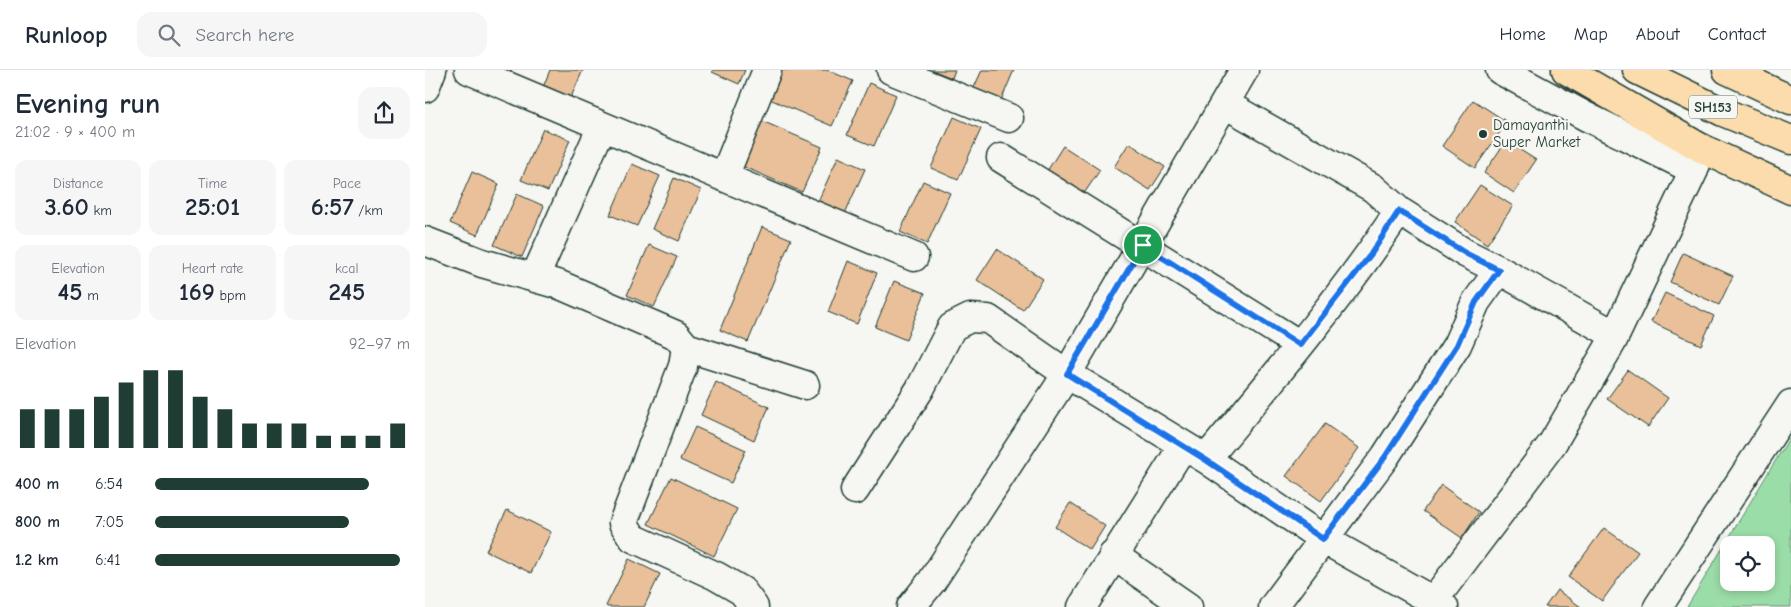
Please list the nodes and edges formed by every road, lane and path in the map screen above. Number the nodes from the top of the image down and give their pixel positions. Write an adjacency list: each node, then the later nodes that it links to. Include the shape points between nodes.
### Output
1 (432, 70): 10 (street)
2 (469, 70): 14 (street)
3 (767, 70): 18 (street)
4 (891, 70): 13 (street)
5 (1244, 70): 12 (street)
6 (1500, 70): 17 (street, via 1587,117)
7 (1566, 70): 17 (main road)
8 (1637, 70): 15 (main road, SH153, via 1723,112)
9 (1727, 70): 11 (main road)
10 (425, 88)
11 (1791, 100)
12 (1225, 104): 20 (street, via 1373,188); 22 (street)
13 (1009, 118)
14 (602, 126): 18 (street); 25 (street)
15 (1791, 140)
16 (1001, 158): 22 (street)
17 (1697, 159): 19 (main road); 26 (street)
18 (724, 177): 23 (street)
19 (1791, 190)
20 (1399, 211): 24 (street, via 1465,253); 27 (street, via 1371,254)
21 (425, 241): 25 (street, via 482,263)
22 (1143, 245): 27 (street); 29 (street)
23 (913, 257)
24 (1499, 270): 26 (street); 34 (street, via 1476,302 1457,345 1385,457)
25 (535, 278): 28 (street, via 560,285 676,334)
26 (1615, 335): 36 (street, via 1552,444)
27 (1300, 345): 32 (street)
28 (686, 347): 30 (street); 38 (street, via 683,366 623,522 633,538 716,576 741,591)
29 (1067, 374): 32 (street); 33 (street, via 988,319 970,318 952,327 920,389); 37 (street, via 933,581)
30 (805, 385)
31 (1791, 404): 42 (street)
32 (1195, 453): 34 (street); 35 (street)
33 (855, 490)
34 (1323, 539): 36 (street); 41 (street)
35 (1113, 555): 39 (street); 40 (street)
36 (1439, 603)
37 (913, 605)
38 (754, 607)
39 (1082, 607)
40 (1188, 607)
41 (1273, 607)
42 (1658, 607)

